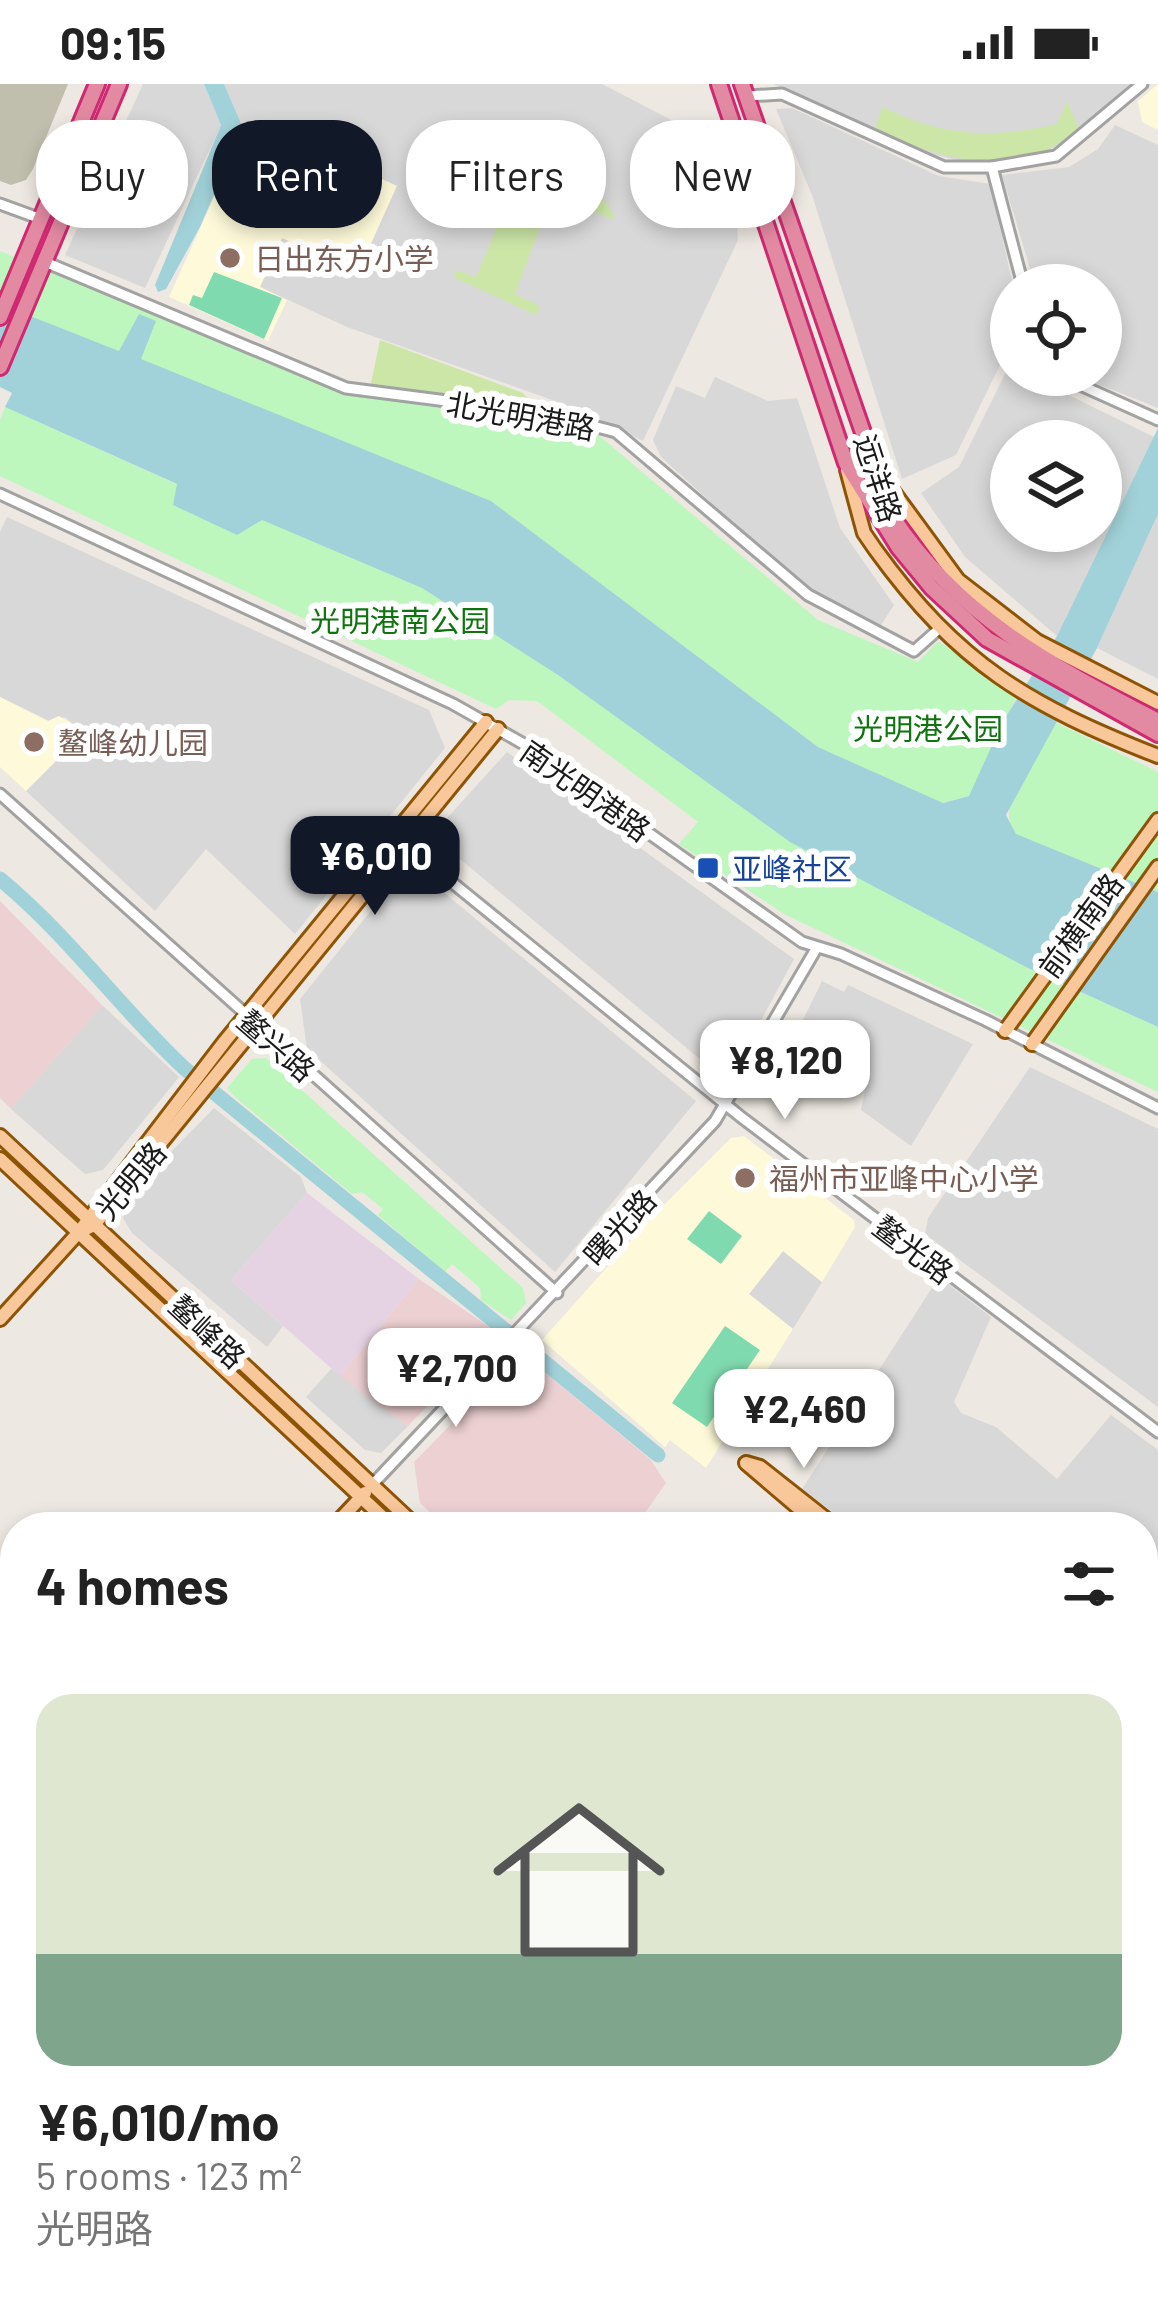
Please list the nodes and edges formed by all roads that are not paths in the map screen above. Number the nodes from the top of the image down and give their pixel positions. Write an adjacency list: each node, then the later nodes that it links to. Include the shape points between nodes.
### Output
1 (97, 84): 6 (highway)
2 (119, 84): 11 (highway)
3 (719, 84): 18 (highway, 远洋路)
4 (1142, 84): 7 (street, via 1056,156)
5 (744, 90): 7 (street, via 782,94 944,166); 17 (highway, 远洋路)
6 (82, 120)
7 (992, 167): 12 (street)
8 (0, 204): 9 (street)
9 (36, 217)
10 (37, 228): 13 (highway)
11 (45, 262): 14 (highway); 20 (street, 北光明港路, via 346,388 548,414 616,432 808,595 914,650)
12 (1017, 264)
13 (1, 314)
14 (0, 367)
15 (1104, 396): 16 (street)
16 (1153, 418)
17 (870, 459): 21 (highway, via 908,541); 22 (main road, 远洋路, via 958,580 1037,641)
18 (846, 463): 20 (main road, 远洋路, via 865,532); 21 (highway, via 916,570)
19 (0, 494): 24 (street, 南光明港路)
20 (940, 628): 26 (main road, 远洋路, via 1017,692)
21 (991, 634): 23 (highway); 25 (highway)
22 (1158, 703)
23 (1158, 721)
24 (492, 725): 29 (main road, 光明路); 31 (street, 南光明港路)
25 (1158, 734)
26 (1158, 756)
27 (0, 794): 32 (street, 鳌兴路)
28 (1158, 820): 33 (main road, 前横南路)
29 (400, 840): 32 (main road, 光明路); 35 (street, 鳌光路)
30 (1156, 870): 34 (main road, 前横南路)
31 (816, 949): 33 (street, 南光明港路); 35 (street, 曙光路)
32 (250, 1021): 39 (main road, 光明路); 41 (street, 鳌兴路)
33 (1005, 1031): 34 (street, 南光明港路)
34 (1031, 1044): 36 (street, 南光明港路)
35 (727, 1105): 41 (street, 曙光路); 43 (street, 鳌光路)
36 (1158, 1108)
37 (0, 1136): 39 (main road, 鳌峰路)
38 (0, 1159): 40 (main road, 鳌峰路)
39 (90, 1221): 40 (main road, 光明路); 44 (main road, 鳌峰路)
40 (79, 1232): 42 (main road); 45 (main road, 鳌峰路)
41 (556, 1293): 44 (street, 曙光路)
42 (0, 1319)
43 (1158, 1432)
44 (372, 1485): 45 (main road, 曙光路); 48 (main road, 鳌峰路)
45 (361, 1496): 46 (main road, 曙光路); 47 (main road, 鳌峰路)
46 (347, 1512)
47 (378, 1512)
48 (401, 1512)
49 (803, 1512): 50 (main road, via 746,1463)
50 (817, 1512)

